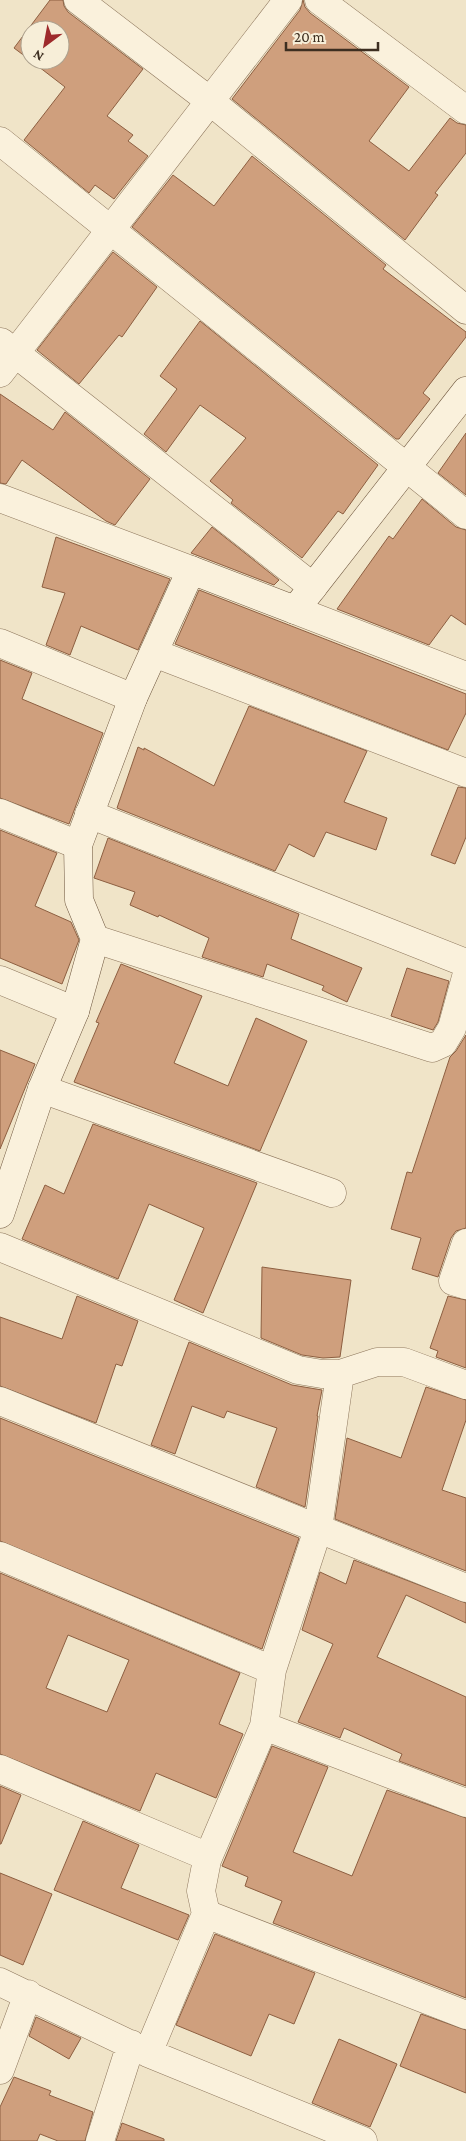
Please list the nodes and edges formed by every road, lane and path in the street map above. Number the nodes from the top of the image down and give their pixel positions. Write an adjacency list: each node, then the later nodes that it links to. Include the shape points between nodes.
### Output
1 (78, 0): 4 (street)
2 (288, 0): 4 (street)
3 (319, 0): 5 (street)
4 (210, 101): 7 (street); 8 (street)
5 (466, 110)
6 (0, 141): 7 (street)
7 (111, 229): 9 (street); 11 (street)
8 (466, 310)
9 (5, 356): 15 (street)
10 (466, 390): 11 (street)
11 (408, 467): 13 (street); 15 (street)
12 (0, 498): 14 (street)
13 (466, 515)
14 (191, 570): 16 (street); 18 (street)
15 (313, 587): 16 (street)
16 (295, 610): 19 (street)
17 (0, 643): 20 (street)
18 (154, 652): 20 (street); 21 (street)
19 (466, 676)
20 (132, 698): 23 (street)
21 (466, 773)
22 (0, 813): 24 (street)
23 (89, 814): 24 (street); 26 (street)
24 (78, 845): 25 (street, via 78,900)
25 (96, 939): 27 (street, via 432,1048 443,1043 452,1028); 29 (street)
26 (466, 964)
27 (466, 977)
28 (0, 980): 29 (street)
29 (75, 1011): 30 (street)
30 (42, 1089): 31 (street); 32 (street)
31 (8, 1170): 33 (street)
32 (332, 1194)
33 (0, 1214)
34 (466, 1243): 36 (street, via 453,1281)
35 (0, 1247): 37 (street, via 298,1370)
36 (466, 1285)
37 (340, 1374): 38 (street, via 377,1362 404,1362); 40 (street)
38 (466, 1385)
39 (0, 1401): 40 (street)
40 (318, 1529): 42 (street); 43 (street)
41 (0, 1556): 43 (street)
42 (466, 1588)
43 (272, 1670): 44 (street)
44 (264, 1726): 46 (street); 47 (street)
45 (0, 1769): 47 (street, via 189,1848)
46 (466, 1803)
47 (207, 1860): 48 (street, via 201,1891)
48 (206, 1914): 51 (street); 52 (street)
49 (0, 1982): 50 (street)
50 (28, 1994): 52 (street); 53 (street)
51 (466, 2015)
52 (140, 2048): 54 (street); 55 (street)
53 (0, 2070)
54 (100, 2141)
55 (363, 2141)

